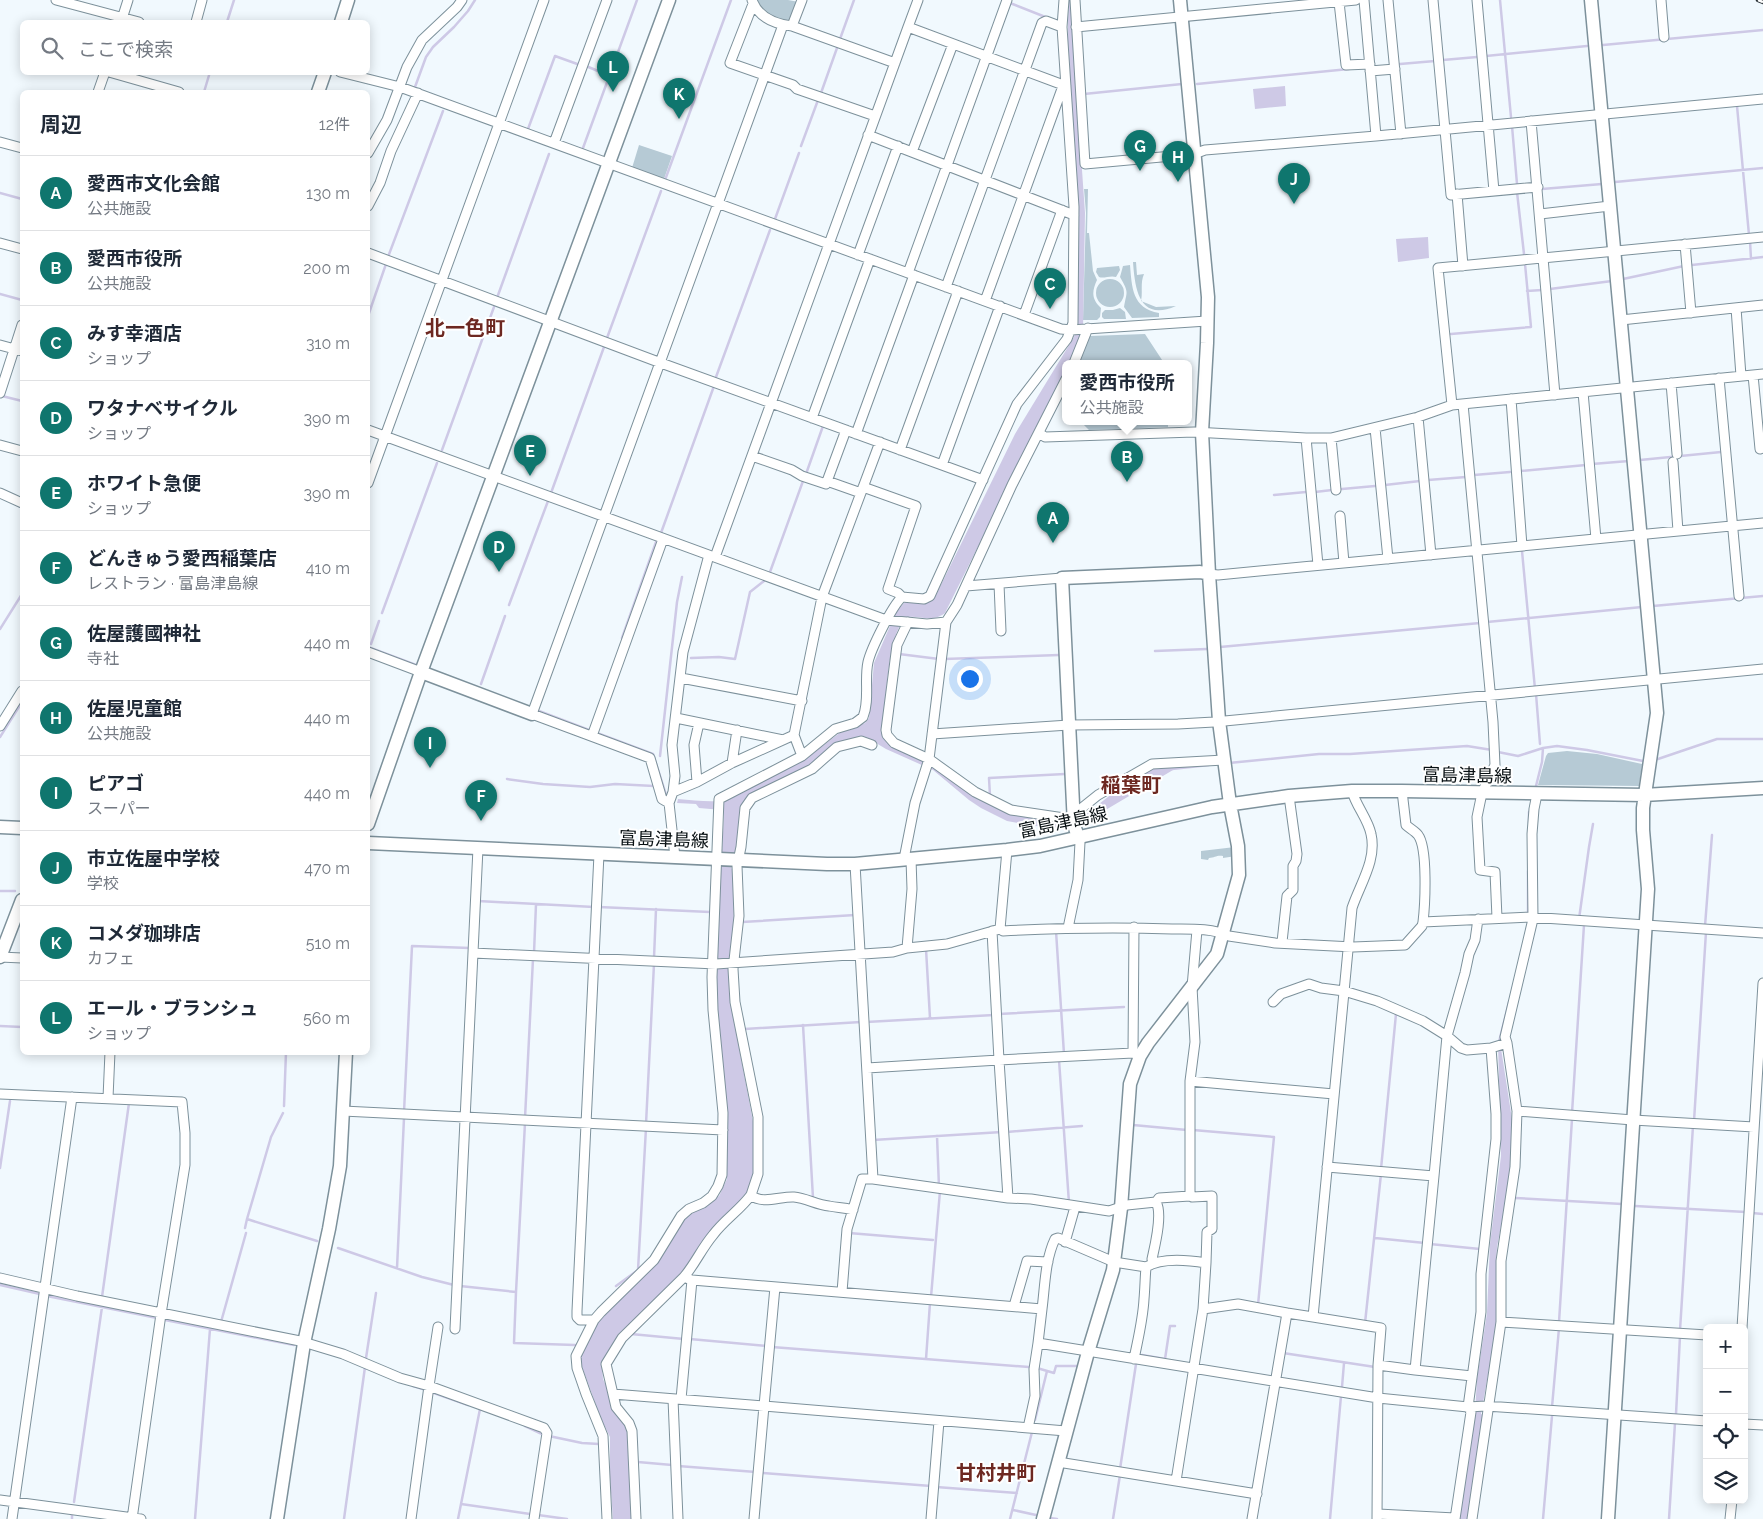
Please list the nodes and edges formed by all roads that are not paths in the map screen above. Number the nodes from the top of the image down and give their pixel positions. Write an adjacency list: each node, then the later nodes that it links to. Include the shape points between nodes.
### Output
1 (56, 0): 24 (street)
2 (128, 0): 26 (street)
3 (202, 0): 27 (street)
4 (348, 0): 28 (street)
5 (462, 0): 46 (street, via 422,40 407,66)
6 (544, 0): 55 (street)
7 (607, 0): 62 (street)
8 (669, 0): 68 (street)
9 (802, 0): 29 (street)
10 (918, 0): 30 (street)
11 (1007, 0): 35 (street)
12 (1064, 0): 31 (street)
13 (1075, 0): 32 (street)
14 (1180, 0): 25 (street)
15 (1356, 0): 23 (street)
16 (1364, 0): 37 (street)
17 (1388, 0): 38 (street)
18 (1433, 0): 57 (street)
19 (1477, 0): 56 (street)
20 (1591, 0): 52 (street)
21 (1661, 0): 33 (street)
22 (752, 2): 29 (street, via 759,14); 44 (street, via 730,63)
23 (1339, 2): 25 (street); 37 (street, via 1346,66)
24 (82, 3): 26 (street)
25 (1182, 17): 32 (street); 67 (street)
26 (122, 20)
27 (197, 20)
28 (342, 20)
29 (788, 25): 36 (street); 44 (street)
30 (908, 27): 34 (street); 36 (street)
31 (1062, 27): 39 (street, via 1046,20 1042,23); 45 (street)
32 (1076, 27): 67 (street, via 1084,164)
33 (1664, 37)
34 (953, 44): 35 (street); 66 (street)
35 (987, 57): 39 (street); 69 (street)
36 (895, 63): 53 (street)
37 (1370, 67): 38 (street); 60 (street)
38 (1395, 69): 58 (street)
39 (1025, 71): 45 (street); 70 (street)
40 (104, 75): 47 (street)
41 (120, 75): 48 (street)
42 (324, 75): 49 (street)
43 (352, 75): 46 (street)
44 (765, 76): 53 (street); 76 (street)
45 (1064, 86): 74 (street); 80 (street)
46 (400, 87): 50 (street); 65 (street, via 387,120)
47 (99, 90)
48 (172, 90)
49 (319, 90)
50 (418, 93): 55 (street); 75 (street)
51 (1763, 99): 52 (street)
52 (1602, 114): 54 (street); 77 (street)
53 (875, 116): 59 (street)
54 (1531, 121): 56 (street); 71 (street)
55 (499, 123): 62 (street); 93 (street)
56 (1488, 125): 57 (street); 72 (street)
57 (1445, 129): 58 (street); 73 (street, via 1452,195)
58 (1401, 134): 60 (street)
59 (868, 135): 63 (street); 83 (street)
60 (1376, 136): 67 (street, via 1205,150)
61 (0, 142): 64 (street)
62 (554, 143): 68 (street)
63 (898, 146): 66 (street); 88 (street)
64 (20, 147)
65 (370, 149)
66 (912, 152): 69 (street)
67 (1194, 154): 103 (street, via 1208,297)
68 (609, 163): 76 (street); 104 (street)
69 (948, 166): 70 (street); 92 (street)
70 (986, 180): 74 (street); 94 (street)
71 (1538, 187): 72 (street); 79 (street)
72 (1494, 191): 73 (street)
73 (1457, 194): 91 (street)
74 (1023, 195): 78 (street); 96 (street)
75 (370, 202)
76 (719, 204): 83 (street); 109 (street)
77 (1610, 206): 79 (street); 86 (street)
78 (1062, 210): 80 (street); 101 (street)
79 (1540, 214): 89 (street)
80 (1074, 215): 105 (street, via 1074,304)
81 (1763, 237): 84 (street)
82 (0, 243): 85 (street)
83 (829, 244): 88 (street); 120 (street)
84 (1685, 244): 86 (street); 100 (street)
85 (20, 248)
86 (1614, 250): 89 (street); 102 (street)
87 (370, 255): 93 (street)
88 (858, 256): 90 (street)
89 (1544, 258): 91 (street); 118 (street)
90 (870, 260): 92 (street); 124 (street)
91 (1463, 266): 122 (street, via 1438,268)
92 (911, 274): 94 (street); 130 (street)
93 (442, 281): 104 (street); 131 (street)
94 (946, 287): 95 (street)
95 (958, 291): 96 (street); 138 (street)
96 (985, 301): 97 (street)
97 (1000, 306): 101 (street); 140 (street)
98 (1763, 306): 99 (street)
99 (1736, 308): 100 (street); 111 (street)
100 (1691, 313): 102 (street)
101 (1024, 315): 105 (street, via 1061,329)
102 (1621, 320): 115 (street)
103 (1207, 321): 105 (street); 128 (street)
104 (551, 322): 109 (street); 142 (street)
105 (1080, 329): 108 (street); 143 (street, via 1066,339 1017,404)
106 (0, 345): 107 (street)
107 (19, 350): 117 (street)
108 (1075, 360)
109 (661, 363): 120 (street); 150 (street)
110 (1758, 375): 111 (street); 136 (street, via 1760,449)
111 (1742, 376): 112 (street)
112 (1719, 378): 113 (street); 152 (street)
113 (1671, 383): 115 (street); 153 (street)
114 (1062, 387): 129 (street)
115 (1627, 388): 116 (street); 154 (street)
116 (1583, 392): 118 (street); 156 (street)
117 (0, 393)
118 (1555, 395): 119 (street)
119 (1511, 399): 121 (street); 157 (street)
120 (770, 403): 124 (street); 139 (street)
121 (1462, 404): 122 (street); 158 (street)
122 (1452, 405): 123 (street)
123 (1418, 417): 125 (street); 159 (street)
124 (812, 418): 126 (street)
125 (1374, 428): 133 (street); 161 (street)
126 (846, 430): 130 (street); 144 (street)
127 (370, 431): 131 (street)
128 (1202, 432): 129 (street, via 1045,437); 132 (street); 164 (street)
129 (1039, 433): 167 (street)
130 (856, 434): 134 (street)
131 (384, 436): 141 (street); 142 (street)
132 (1306, 438): 133 (street); 163 (street)
133 (1331, 438): 146 (street)
134 (880, 442): 138 (street); 145 (street)
135 (0, 445): 137 (street)
136 (1763, 448)
137 (20, 450)
138 (900, 450): 140 (street)
139 (752, 456): 144 (street, via 802,476 826,484); 160 (street)
140 (942, 465): 143 (street)
141 (370, 477)
142 (494, 478): 150 (street); 177 (street)
143 (983, 480): 170 (street, via 930,596)
144 (827, 481): 145 (street)
145 (862, 490): 169 (street); 170 (street, via 916,506 888,589)
146 (1336, 490)
147 (0, 493): 148 (street)
148 (20, 502)
149 (1340, 516): 162 (street)
150 (604, 517): 155 (street); 183 (street)
151 (1763, 523): 152 (street)
152 (1733, 526): 153 (street); 168 (street)
153 (1678, 531): 154 (street)
154 (1641, 534): 156 (street); 179 (street)
155 (663, 539): 160 (street); 191 (street)
156 (1596, 539): 157 (street)
157 (1522, 546): 158 (street)
158 (1476, 550): 159 (street); 181 (street)
159 (1431, 554): 161 (street)
160 (712, 556): 169 (street); 178 (street, via 683,652)
161 (1388, 559): 162 (street)
162 (1344, 563): 163 (street)
163 (1318, 565): 164 (street)
164 (1209, 574): 165 (street); 185 (street)
165 (1062, 578): 166 (street); 187 (street)
166 (999, 584): 167 (street); 174 (street)
167 (966, 586): 173 (street)
168 (1739, 596)
169 (822, 597): 171 (street); 182 (street)
170 (902, 597): 171 (street)
171 (888, 620): 172 (street); 195 (street, via 868,661 863,717 858,722 835,729)
172 (906, 622): 173 (street); 197 (street, via 897,645 886,730 894,743)
173 (946, 622): 190 (street)
174 (1001, 631)
175 (370, 653): 177 (street)
176 (1763, 669): 179 (street)
177 (421, 672): 183 (street); 211 (street)
178 (680, 678): 182 (street); 184 (street)
179 (1654, 680): 181 (street); 206 (street, via 1656,727)
180 (20, 694): 188 (street)
181 (1490, 696): 185 (street); 204 (street, via 1495,765)
182 (802, 701): 192 (street)
183 (532, 714): 191 (street)
184 (676, 718): 186 (street); 203 (street, via 672,745)
185 (1219, 721): 187 (street); 198 (street)
186 (699, 723): 189 (street); 199 (street, via 694,745)
187 (1069, 725): 190 (street); 210 (street)
188 (0, 726)
189 (737, 730): 193 (street); 196 (street)
190 (932, 734): 197 (street)
191 (592, 736): 208 (street, via 650,758 662,799)
192 (794, 736): 193 (street); 195 (street)
193 (783, 740): 196 (street)
194 (872, 745): 222 (street, via 861,741 837,748 812,769 752,798 745,808)
195 (802, 756): 220 (street, via 719,799)
196 (732, 763): 199 (street)
197 (928, 763): 210 (street, via 974,792 1011,810 1064,818); 221 (street, via 916,803)
198 (1224, 763): 209 (street); 210 (street, via 1152,764 1098,795)
199 (697, 782): 203 (street)
200 (1763, 788): 206 (street, 富島津島線)
201 (1352, 791): 202 (street, 富島津島線); 207 (street, 富島津島線); 237 (street, via 1371,833 1372,850 1365,879 1352,908)
202 (1402, 791): 204 (street, 富島津島線); 228 (street, via 1406,825 1419,836 1422,849 1426,894)
203 (673, 792): 208 (street)
204 (1482, 793): 205 (street, 富島津島線); 225 (street, via 1477,817 1480,870 1495,872)
205 (1537, 794): 206 (street, 富島津島線); 227 (street, via 1532,834)
206 (1644, 795): 229 (street, via 1642,830 1648,889)
207 (1288, 796): 209 (street, 富島津島線); 236 (street, via 1297,854 1292,890 1287,896)
208 (669, 803): 219 (street)
209 (1230, 804): 214 (street, 富島津島線); 234 (street, via 1238,846 1239,875)
210 (1073, 816): 214 (street)
211 (370, 818)
212 (0, 827): 213 (street)
213 (20, 828)
214 (1078, 837): 217 (street, 富島津島線); 230 (street, via 1078,880)
215 (370, 843): 216 (street, 富島津島線)
216 (478, 848): 218 (street, 富島津島線); 239 (street)
217 (1007, 850): 221 (street, 富島津島線); 232 (street)
218 (599, 854): 219 (street, 富島津島線); 243 (street)
219 (675, 857): 220 (street, 富島津島線)
220 (717, 859): 222 (street, 富島津島線); 244 (street)
221 (907, 859): 223 (street, 富島津島線); 238 (street, via 912,889)
222 (737, 860): 223 (street, 富島津島線); 245 (street, via 739,916)
223 (854, 864): 240 (street)
224 (20, 905): 241 (street)
225 (1497, 918): 226 (street); 227 (street)
226 (1478, 919): 228 (street); 250 (street)
227 (1532, 919): 229 (street); 252 (street, via 1505,1037)
228 (1423, 922): 237 (street, via 1405,945)
229 (1645, 925): 235 (street); 266 (street)
230 (1068, 928): 231 (street); 232 (street)
231 (1134, 928): 233 (street); 253 (street)
232 (996, 930): 238 (street, via 947,944); 256 (street)
233 (1197, 930): 234 (street); 247 (street)
234 (1222, 932): 236 (street, via 1229,936); 247 (street, via 1217,954)
235 (1763, 933)
236 (1282, 942): 237 (street)
237 (1348, 946): 248 (street)
238 (907, 948): 240 (street)
239 (473, 953): 243 (street); 265 (street)
240 (860, 955): 245 (street); 257 (street)
241 (0, 957): 242 (street)
242 (20, 958)
243 (594, 958): 244 (street); 267 (street)
244 (714, 963): 245 (street); 269 (street, via 712,1010)
245 (732, 963): 273 (street, via 734,1002 758,1117 758,1174)
246 (1763, 983): 251 (street)
247 (1192, 987): 253 (street); 258 (street, via 1195,1042)
248 (1344, 990): 249 (street, via 1309,984 1281,994); 250 (street, via 1423,1021); 260 (street)
249 (1273, 1002)
250 (1447, 1036): 252 (street, via 1467,1050); 271 (street)
251 (1761, 1043): 268 (street)
252 (1500, 1046): 264 (street); 310 (street, via 1496,1139)
253 (1136, 1054): 256 (street); 278 (street, via 1128,1101)
254 (110, 1055): 262 (street)
255 (346, 1055): 263 (street)
256 (999, 1060): 257 (street); 275 (street)
257 (866, 1068): 272 (street)
258 (1190, 1081): 260 (street); 274 (street)
259 (0, 1094): 261 (street)
260 (1334, 1094): 270 (street)
261 (72, 1097): 262 (street); 288 (street)
262 (108, 1098): 294 (street, via 182,1102 185,1165)
263 (343, 1111): 265 (street); 303 (street, via 340,1166 331,1220)
264 (1517, 1111): 266 (street); 297 (street, via 1516,1167 1501,1261)
265 (466, 1118): 267 (street); 300 (street)
266 (1633, 1120): 268 (street); 301 (street)
267 (585, 1123): 269 (street); 296 (street, via 577,1317)
268 (1754, 1127): 298 (street)
269 (723, 1130): 296 (street, via 722,1175 712,1196 681,1216 654,1260)
270 (1327, 1167): 271 (street); 295 (street)
271 (1434, 1176): 309 (street)
272 (873, 1179): 275 (street); 279 (street, via 862,1179)
273 (751, 1195): 279 (street, via 759,1199 794,1197); 286 (street, via 713,1235)
274 (1190, 1196): 276 (street, via 1159,1198); 283 (street, via 1212,1196 1212,1229 1207,1232)
275 (1008, 1198): 277 (street)
276 (1156, 1202): 278 (street); 284 (street, via 1158,1224)
277 (1075, 1207): 278 (street, via 1110,1212); 280 (street)
278 (1121, 1208): 282 (street)
279 (853, 1210): 289 (street, via 847,1229)
280 (1066, 1242): 281 (street, via 1055,1239); 282 (street)
281 (1048, 1262): 290 (street, via 1027,1261); 291 (street)
282 (1114, 1262): 284 (street); 305 (street)
283 (1206, 1263): 284 (street, via 1188,1260); 292 (street)
284 (1150, 1265): 306 (street, via 1143,1286 1142,1319)
285 (0, 1278): 288 (street)
286 (688, 1279): 287 (street); 313 (street, via 622,1338 606,1364); 315 (street)
287 (775, 1287): 289 (street); 316 (street)
288 (44, 1289): 294 (street); 330 (street)
289 (842, 1292): 290 (street)
290 (1014, 1306): 291 (street)
291 (1042, 1309): 304 (street)
292 (1203, 1309): 293 (street, via 1238,1304); 308 (street)
293 (1287, 1313): 295 (street); 311 (street)
294 (161, 1314): 303 (street); 334 (street)
295 (1312, 1317): 307 (street, via 1381,1328)
296 (594, 1320): 338 (street, via 576,1360 603,1436)
297 (1501, 1322): 301 (street); 317 (street)
298 (1742, 1324)
299 (438, 1327): 312 (street)
300 (455, 1329)
301 (1620, 1330): 302 (street); 319 (street)
302 (1703, 1335)
303 (304, 1343): 312 (street, via 344,1354 400,1378); 335 (street)
304 (1038, 1343): 305 (street); 324 (street, via 1034,1369 1035,1396)
305 (1088, 1352): 306 (street); 325 (street)
306 (1134, 1359): 308 (street)
307 (1378, 1365): 309 (street); 314 (street)
308 (1194, 1368): 311 (street); 327 (street)
309 (1415, 1370): 310 (street)
310 (1472, 1376): 318 (street)
311 (1276, 1381): 314 (street); 328 (street)
312 (429, 1386): 336 (street); 337 (street, via 544,1428 547,1433)
313 (613, 1394): 315 (street); 339 (street, via 616,1407 632,1431)
314 (1378, 1398): 318 (street); 332 (street)
315 (677, 1399): 316 (street); 340 (street)
316 (764, 1406): 320 (street); 341 (street)
317 (1488, 1407): 318 (street); 319 (street); 346 (street)
318 (1471, 1408): 345 (street)
319 (1614, 1415): 321 (street); 347 (street)
320 (939, 1421): 324 (street); 342 (street)
321 (1703, 1421)
322 (1748, 1424): 323 (street)
323 (1763, 1425)
324 (1028, 1428): 325 (street)
325 (1066, 1432): 326 (street)
326 (1058, 1462): 327 (street); 343 (street)
327 (1176, 1481): 328 (street)
328 (1257, 1494): 344 (street)
329 (0, 1500): 330 (street)
330 (14, 1502): 333 (street); 334 (street)
331 (1732, 1504): 348 (street)
332 (1378, 1516): 345 (street)
333 (12, 1519)
334 (135, 1519)
335 (277, 1519)
336 (411, 1519)
337 (534, 1519)
338 (607, 1519)
339 (636, 1519)
340 (678, 1519)
341 (754, 1519)
342 (931, 1519)
343 (1043, 1519)
344 (1252, 1519)
345 (1455, 1519)
346 (1472, 1519)
347 (1608, 1519)
348 (1730, 1519)

